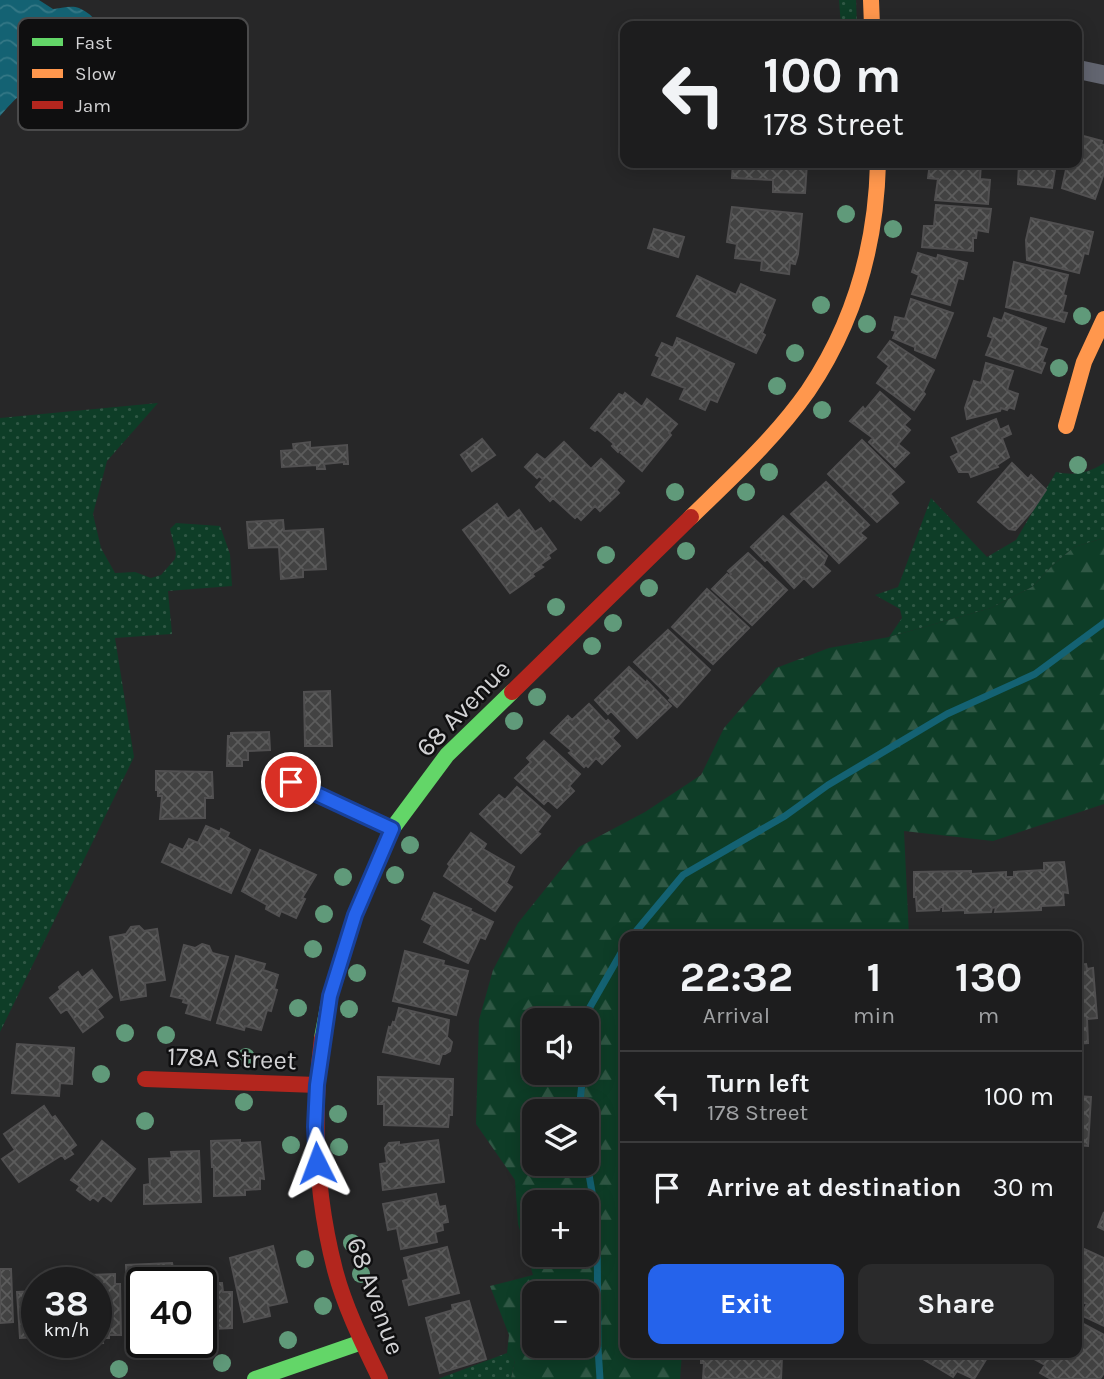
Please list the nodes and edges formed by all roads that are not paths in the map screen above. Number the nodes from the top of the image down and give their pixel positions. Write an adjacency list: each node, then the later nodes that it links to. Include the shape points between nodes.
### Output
1 (871, 0): 2 (street)
2 (872, 21)
3 (1082, 70): 4 (street)
4 (1104, 75)
5 (878, 168): 9 (street, 68 Avenue, via 872,233 857,290 829,355 786,420 447,755)
6 (1104, 319): 7 (street, via 1084,362)
7 (1066, 426)
8 (291, 782): 9 (street)
9 (392, 829): 11 (street, 68 Avenue, via 342,953 330,996)
10 (145, 1079): 11 (street, 178A Street)
11 (317, 1085): 12 (street, 68 Avenue, via 317,1163 328,1237)
12 (362, 1342): 13 (street); 14 (street, 68 Avenue)
13 (255, 1379)
14 (380, 1379)

